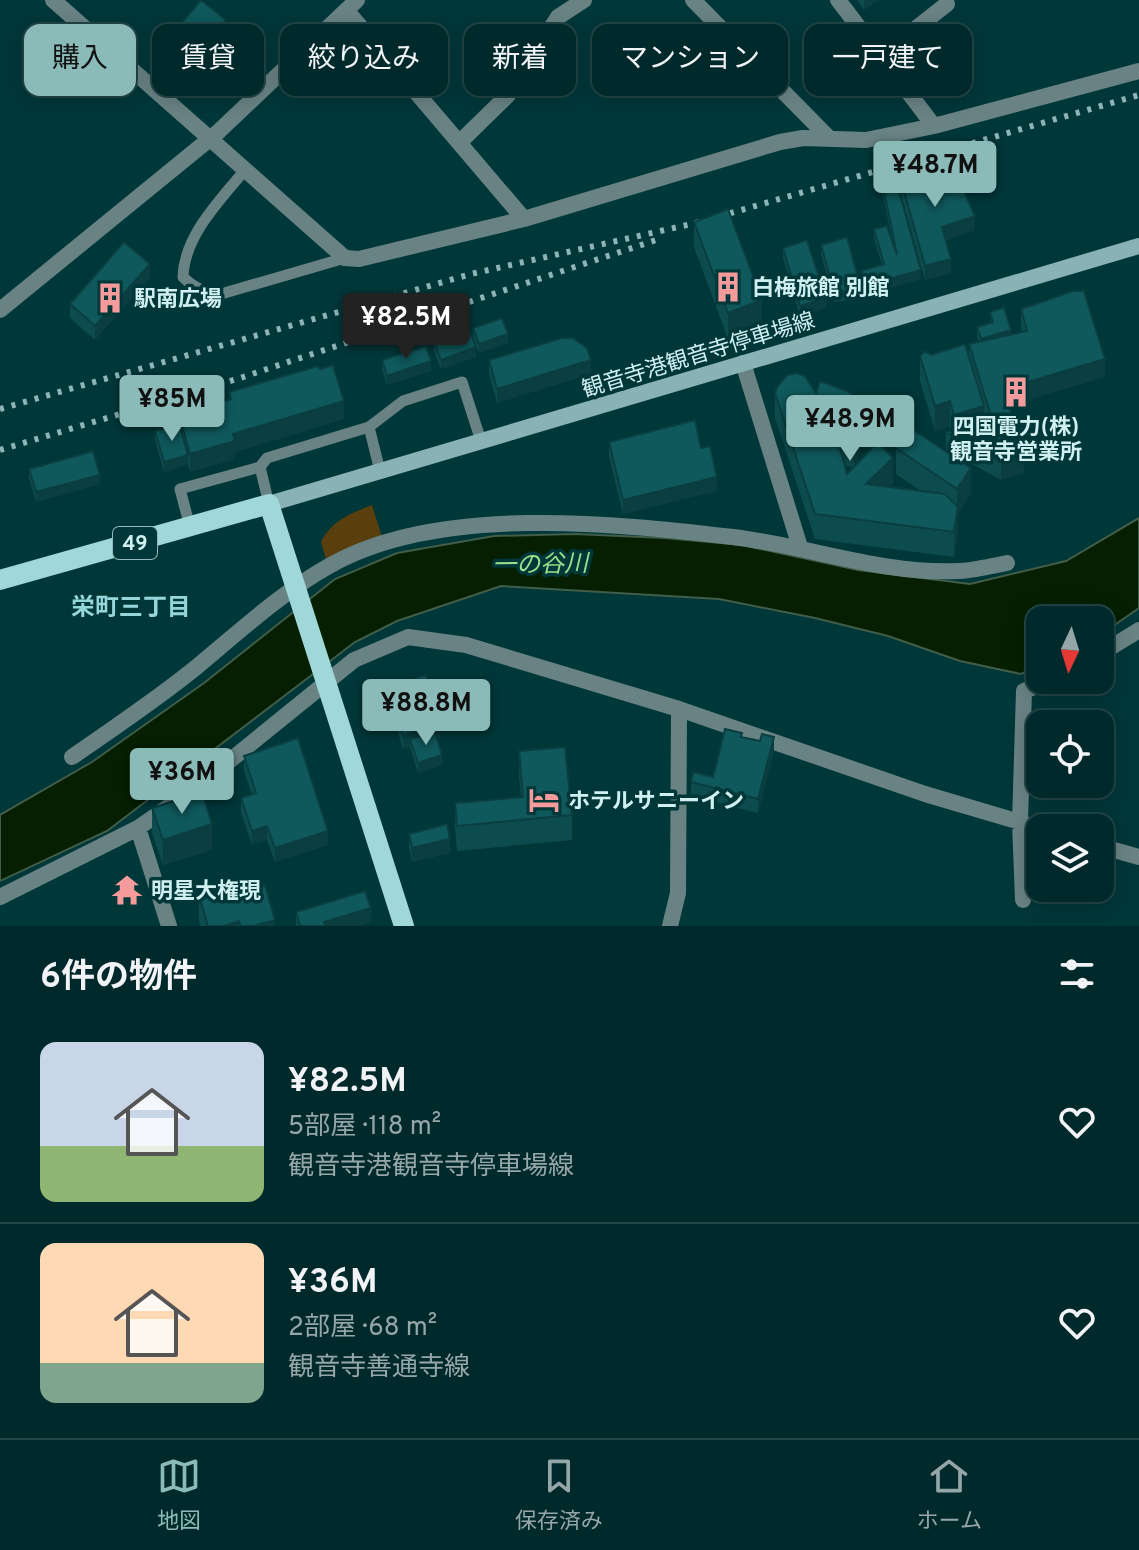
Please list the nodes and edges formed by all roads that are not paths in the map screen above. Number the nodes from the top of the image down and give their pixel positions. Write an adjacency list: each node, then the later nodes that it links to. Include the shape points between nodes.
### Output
1 (53, 0): 12 (street)
2 (584, 0): 14 (street, via 558,17 508,95)
3 (693, 0): 13 (street)
4 (838, 0): 7 (street)
5 (947, 4): 8 (street)
6 (352, 6): 12 (street); 14 (street)
7 (857, 24)
8 (922, 24)
9 (1139, 71): 11 (street)
10 (912, 96): 11 (street)
11 (934, 126): 13 (street, via 866,140)
12 (210, 138): 15 (street); 19 (street)
13 (829, 138): 16 (street, via 780,142)
14 (460, 142): 16 (street)
15 (245, 170): 18 (street); 18 (lane, via 193,238 183,263 183,277 190,284 221,294)
16 (524, 219): 18 (street)
17 (1139, 246): 20 (main road, 観音寺港観音寺停車場線)
18 (345, 258)
19 (0, 310)
20 (743, 363): 22 (main road, 観音寺港観音寺停車場線); 27 (street)
21 (369, 427): 22 (lane, via 403,401 462,382); 23 (lane, via 267,458); 24 (lane)
22 (481, 441): 24 (main road, 観音寺港観音寺停車場線)
23 (260, 467): 25 (lane); 26 (lane, via 180,489)
24 (380, 471): 25 (main road, 観音寺港観音寺停車場線)
25 (269, 504): 26 (main road, 49); 30 (main road)
26 (190, 527): 29 (main road, 49)
27 (800, 547): 28 (street, via 903,570 961,571); 30 (street, via 658,528 500,525 383,542 330,565)
28 (1007, 563)
29 (0, 580)
30 (297, 588): 33 (main road); 36 (street)
31 (1139, 630): 32 (street)
32 (1114, 645)
33 (328, 680): 35 (street, via 354,660 408,637 466,645); 39 (street, via 201,784); 45 (main road)
34 (1026, 690): 37 (street)
35 (679, 709): 37 (street); 46 (street, via 678,893)
36 (72, 757)
37 (1020, 822): 38 (street); 43 (street)
38 (1026, 824)
39 (138, 828): 42 (street); 44 (street)
40 (1114, 850): 41 (street)
41 (1139, 857)
42 (0, 897)
43 (1023, 900)
44 (169, 926)
45 (404, 926)
46 (670, 926)

